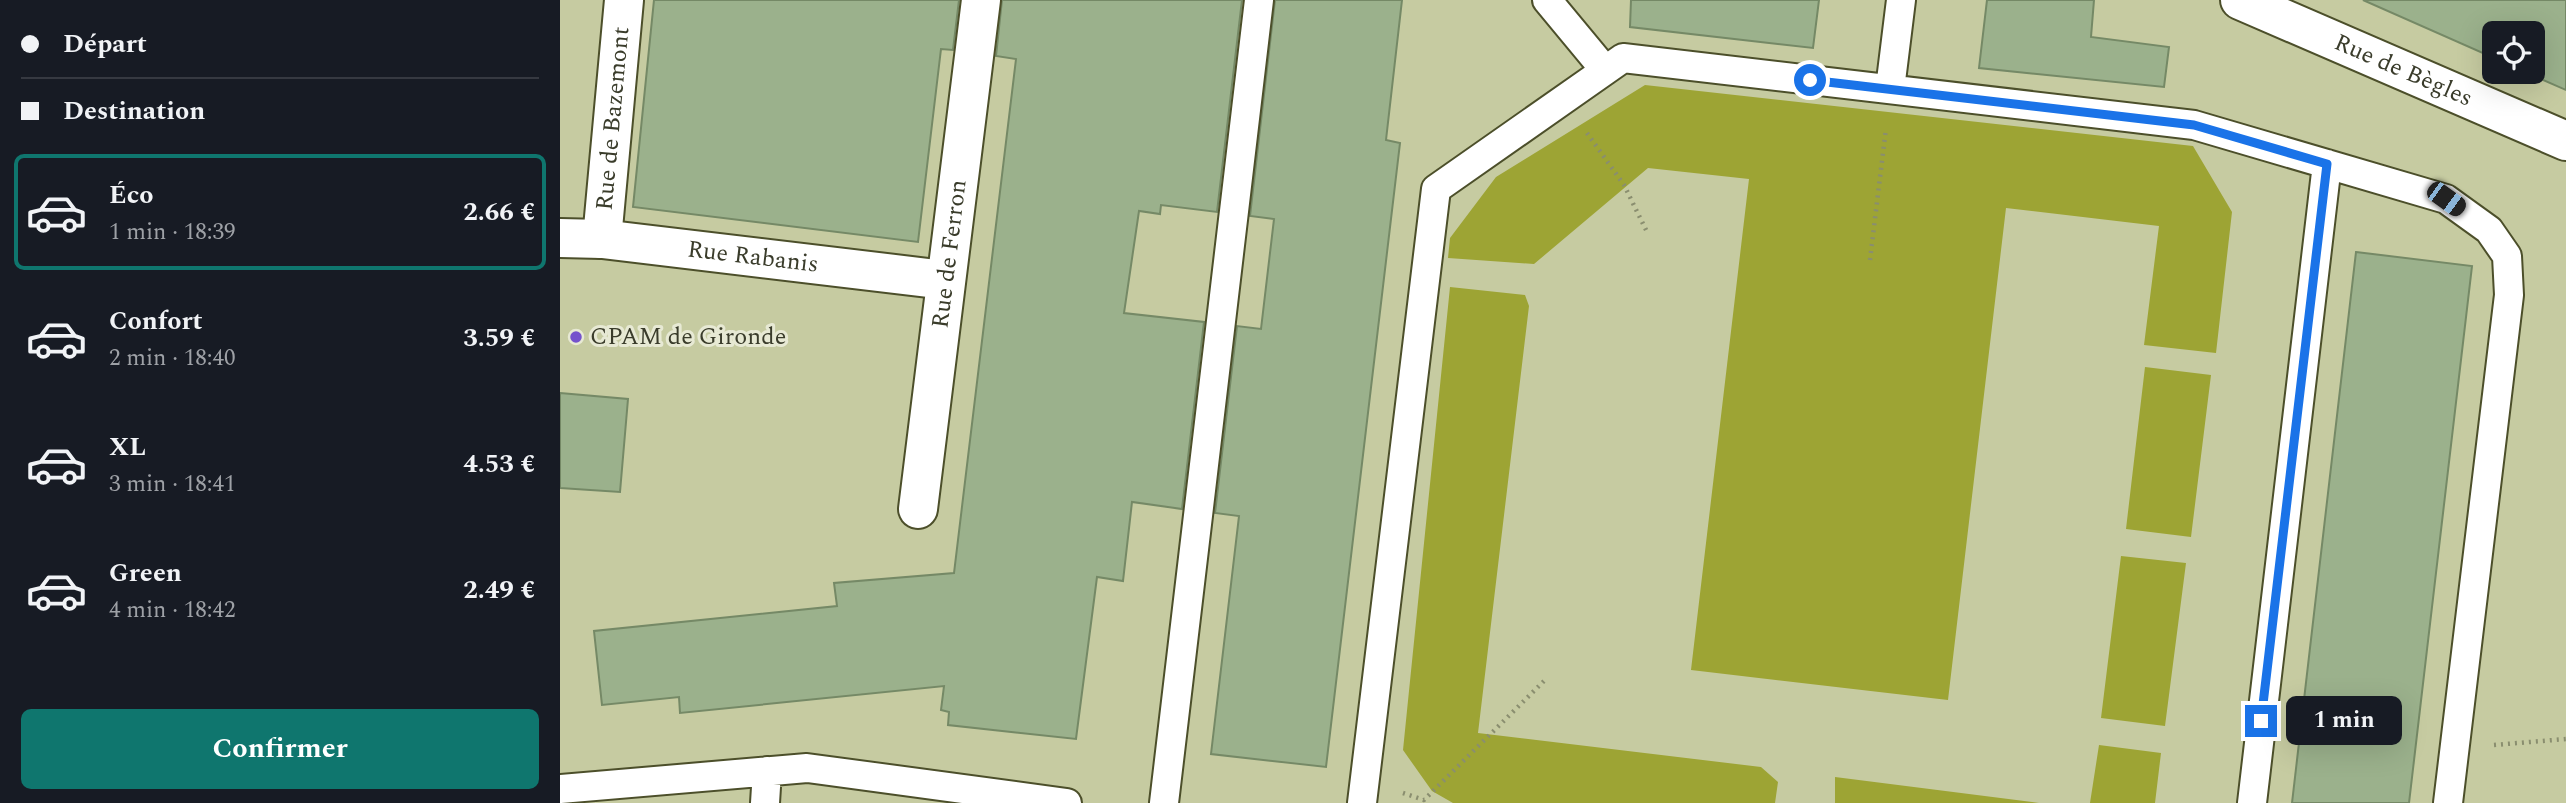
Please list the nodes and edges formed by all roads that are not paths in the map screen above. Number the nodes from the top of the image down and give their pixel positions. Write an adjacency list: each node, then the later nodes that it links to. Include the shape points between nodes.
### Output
1 (624, 0): 12 (street, Rue de Bazemont)
2 (981, 0): 13 (street, Rue de Ferron)
3 (1259, 0): 20 (lane)
4 (1548, 0): 7 (lane)
5 (1901, 0): 8 (lane)
6 (2240, 0): 9 (street, Rue de Bègles)
7 (1605, 70): 8 (lane, via 1623,58); 17 (lane, via 1436,189)
8 (1890, 89): 10 (lane, via 2194,125)
9 (2566, 141)
10 (2327, 164): 21 (lane); 22 (lane, via 2446,199 2489,230 2507,256 2509,295)
11 (560, 238): 12 (street, Rue Rabanis)
12 (602, 239): 13 (street, Rue Rabanis)
13 (945, 281): 14 (street, Rue de Ferron)
14 (918, 509)
15 (767, 771): 16 (lane); 18 (lane); 19 (lane, via 807,768)
16 (560, 789)
17 (1364, 792)
18 (765, 803)
19 (1067, 803)
20 (1164, 803)
21 (2252, 803)
22 (2448, 803)

